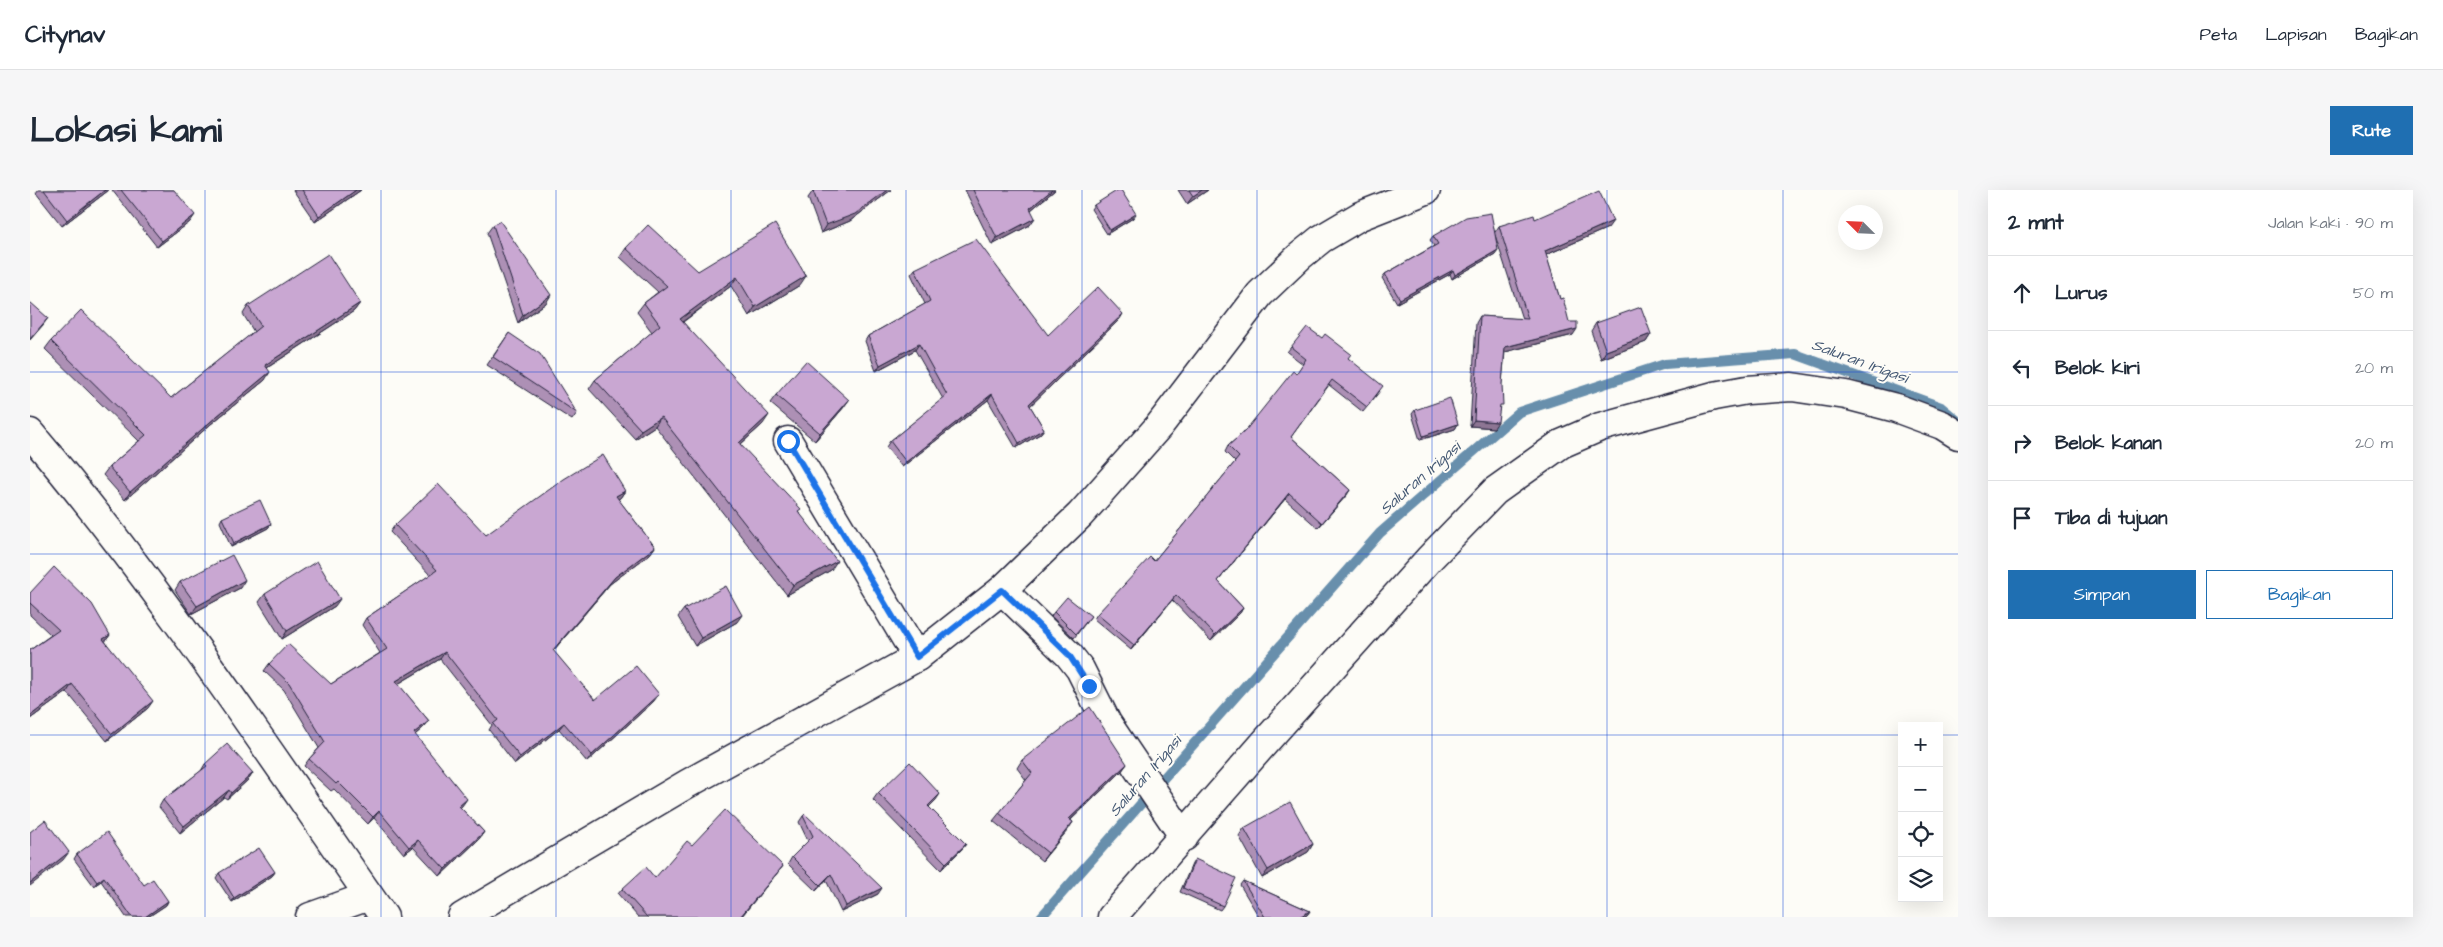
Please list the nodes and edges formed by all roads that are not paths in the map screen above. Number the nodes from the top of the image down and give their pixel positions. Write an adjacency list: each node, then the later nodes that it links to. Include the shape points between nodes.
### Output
1 (1426, 190): 5 (street, via 1360,216 1321,239 1266,287 1147,439 1080,515)
2 (30, 433): 8 (street, via 151,585)
3 (1958, 435): 7 (street, via 1942,425 1896,408 1846,395 1792,387 1714,396 1600,427 1561,444 1495,491 1429,559)
4 (788, 441): 6 (street)
5 (1002, 590): 6 (street); 7 (street, via 1080,669 1107,722)
6 (917, 657): 10 (street, via 687,784)
7 (1184, 837): 11 (street)
8 (377, 906): 9 (street)
9 (310, 917)
10 (462, 917)
11 (1112, 917)

